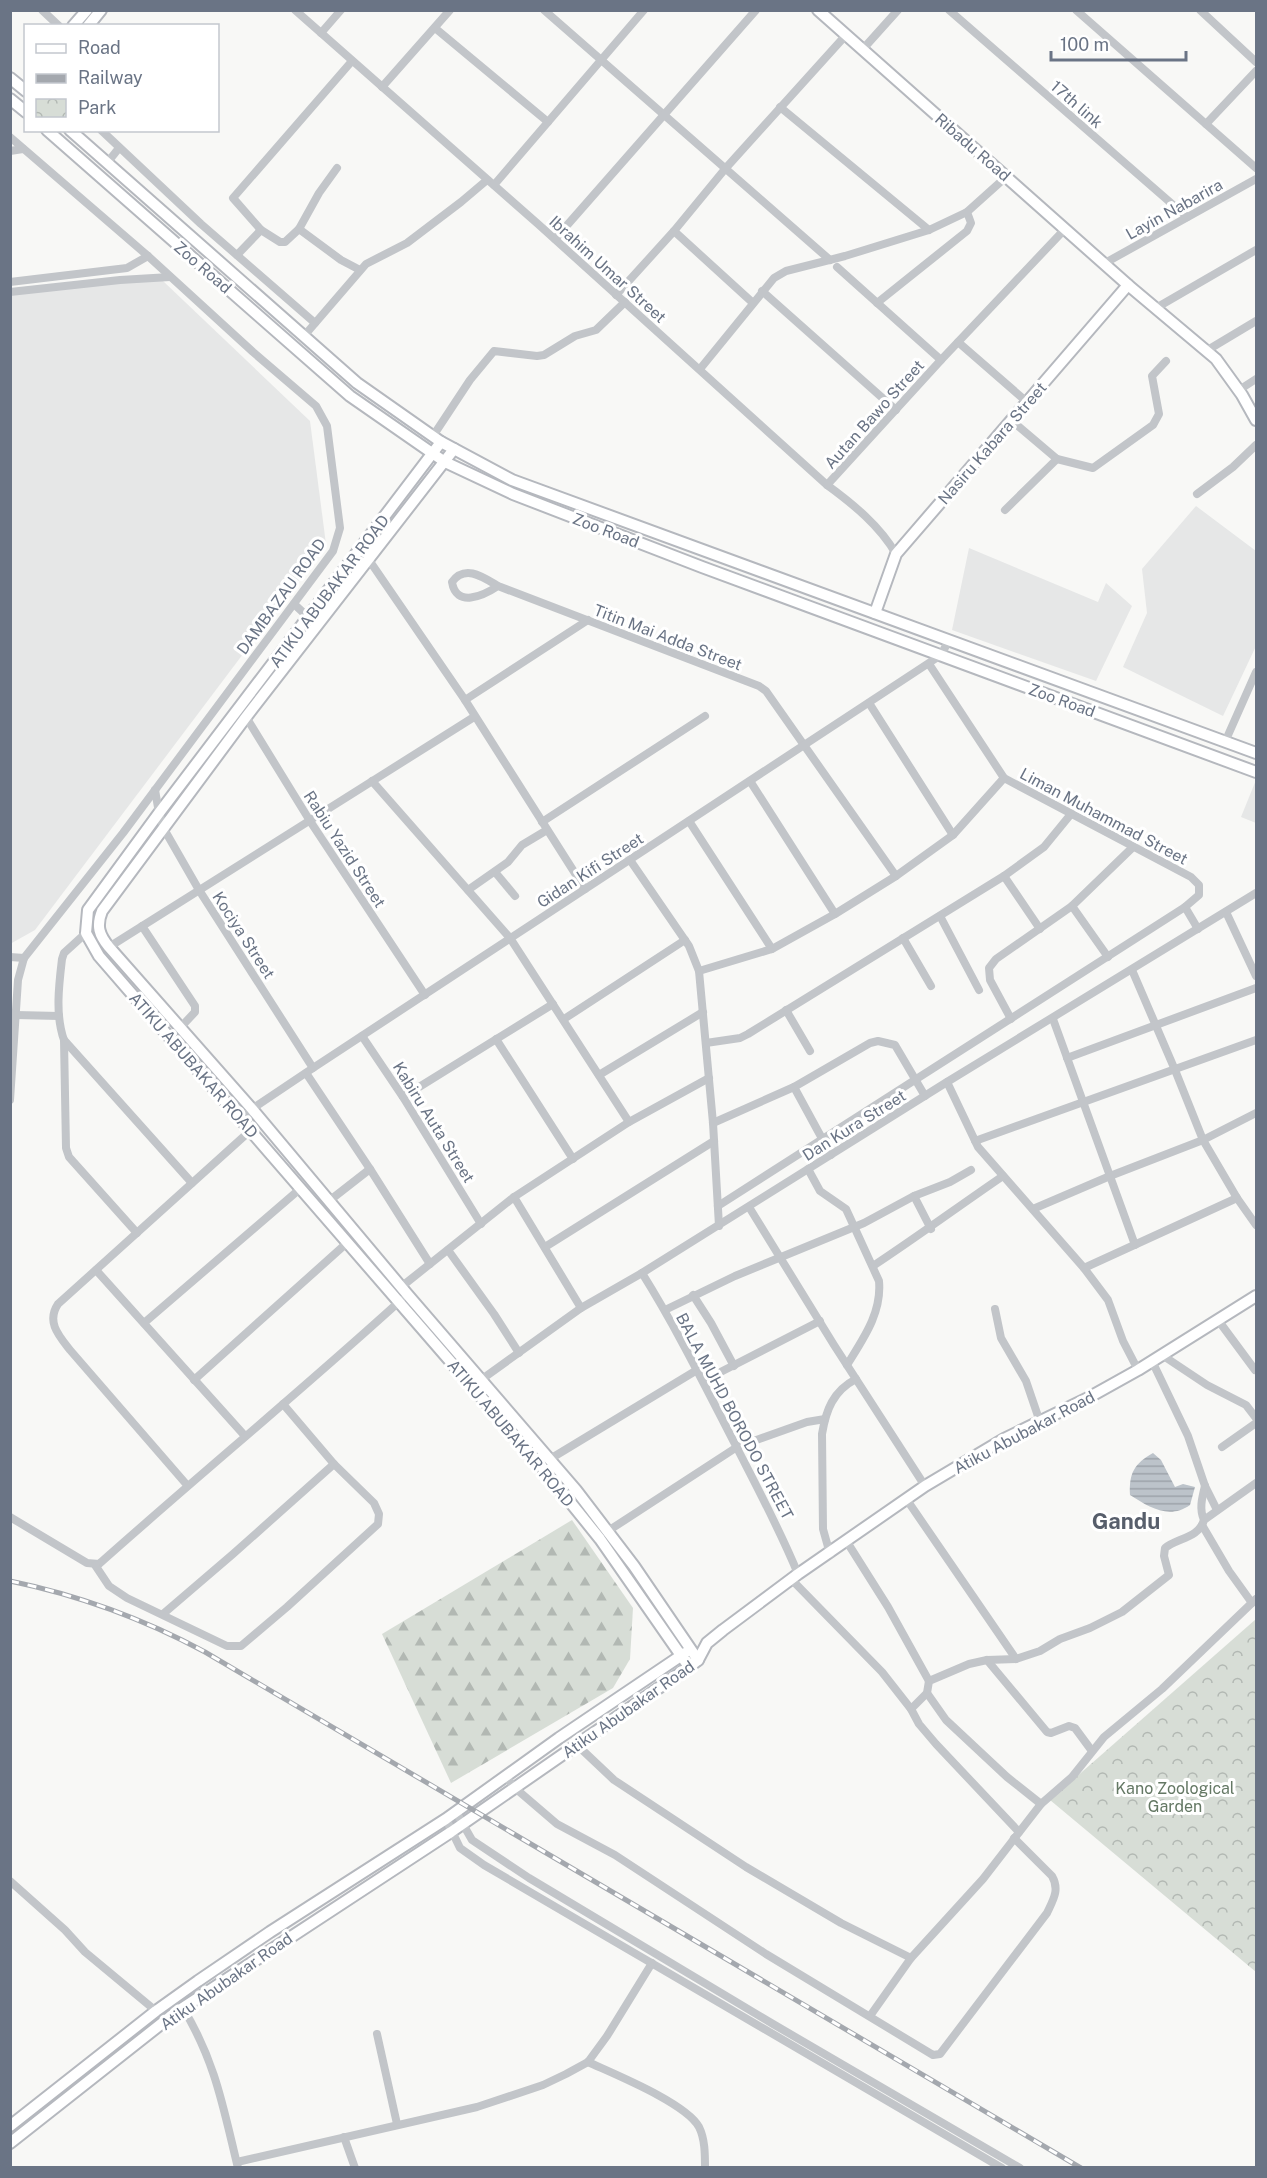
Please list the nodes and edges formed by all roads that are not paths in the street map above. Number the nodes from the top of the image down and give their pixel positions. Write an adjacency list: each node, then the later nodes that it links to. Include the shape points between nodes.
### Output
1 (42, 10): 17 (street)
2 (87, 10): 18 (street)
3 (101, 10): 19 (street)
4 (295, 10): 21 (street, Ibrahim Umar Street)
5 (341, 10): 21 (street)
6 (450, 10): 20 (street)
7 (544, 10): 24 (street)
8 (644, 10): 24 (street)
9 (756, 10): 32 (street)
10 (818, 10): 22 (street, Ribadu Road)
11 (885, 10): 16 (street)
12 (898, 10): 16 (street)
13 (949, 10): 50 (street, 17th link)
14 (1076, 10): 34 (street)
15 (1200, 10): 26 (street)
16 (891, 18): 23 (street)
17 (57, 24)
18 (75, 24)
19 (90, 24)
20 (435, 28): 28 (street); 33 (street)
21 (321, 33): 25 (street, Ibrahim Umar Street)
22 (846, 35): 23 (street, Ribadu Road); 30 (street)
23 (863, 49): 46 (street, Ribadu Road)
24 (601, 60): 32 (street); 33 (street)
25 (352, 61): 28 (street, Ibrahim Umar Street); 54 (street, via 234,195 234,201)
26 (1257, 62)
27 (1257, 71): 34 (street)
28 (382, 87): 48 (street, Ibrahim Umar Street)
29 (10, 99): 31 (street)
30 (780, 107): 45 (street); 55 (street)
31 (24, 110)
32 (663, 115): 45 (street); 58 (street)
33 (548, 122): 48 (street)
34 (1206, 124): 44 (street)
35 (49, 132): 93 (street, Zoo Road, via 350,396)
36 (72, 132): 42 (street, Zoo Road)
37 (103, 132): 39 (street)
38 (10, 137): 40 (street, DAMBAZAU ROAD)
39 (119, 148): 42 (street); 51 (street)
40 (23, 149): 41 (street); 61 (street, DAMBAZAU ROAD)
41 (10, 151)
42 (107, 163): 57 (street, Zoo Road)
43 (337, 168): 52 (street)
44 (1257, 168)
45 (725, 169): 56 (street); 62 (street)
46 (1006, 177): 49 (street); 53 (street, Ribadu Road)
47 (1257, 179): 50 (street, Layin Nabarira)
48 (490, 182): 58 (street, Ibrahim Umar Street); 65 (street, via 407,243)
49 (967, 213): 55 (street); 74 (street, via 967,231)
50 (1187, 217): 63 (street, Layin Nabarira)
51 (201, 225): 57 (street); 60 (street)
52 (299, 229): 54 (street, via 285,242); 65 (street)
53 (1065, 229): 63 (street, Ribadu Road); 79 (street, Autan Bawo Street)
54 (261, 230): 60 (street)
55 (929, 230): 62 (street)
56 (674, 231): 71 (street); 73 (street)
57 (191, 237): 78 (street, Zoo Road)
58 (555, 239): 71 (street, Ibrahim Umar Street)
59 (1257, 250): 75 (street)
60 (237, 255): 77 (street)
61 (148, 256): 66 (street, DAMBAZAU ROAD); 67 (street, via 127,268)
62 (830, 260): 69 (street, via 786,271)
63 (1105, 263): 68 (street, Ribadu Road)
64 (837, 267): 74 (street)
65 (360, 270): 77 (street)
66 (170, 277): 70 (street); 102 (street, DAMBAZAU ROAD, via 316,406 327,426 340,528 333,551)
67 (10, 282)
68 (1128, 285): 75 (street, Ribadu Road); 86 (street, Nasiru Kabara Street)
69 (762, 291): 73 (street); 87 (street)
70 (10, 292)
71 (616, 295): 72 (street, Ibrahim Umar Street)
72 (625, 302): 83 (street, Ibrahim Umar Street); 90 (street, via 596,330 575,336 544,355 494,351 470,380)
73 (753, 303): 83 (street)
74 (877, 303): 81 (street)
75 (1156, 308): 80 (street, Ribadu Road)
76 (1257, 321): 80 (street)
77 (315, 323): 78 (street)
78 (304, 336): 90 (street, Zoo Road, via 357,383)
79 (958, 342): 81 (street, Autan Bawo Street); 86 (street)
80 (1206, 351): 85 (street, Ribadu Road)
81 (941, 360): 87 (street, Autan Bawo Street)
82 (1166, 361): 94 (street, via 1152,376 1159,414 1153,424 1093,468)
83 (700, 369): 96 (street, Ibrahim Umar Street)
84 (1257, 379): 85 (street)
85 (1239, 390): 89 (street, Ribadu Road)
86 (1027, 402): 88 (street, Nasiru Kabara Street)
87 (896, 410): 96 (street, Autan Bawo Street)
88 (1011, 420): 94 (street); 99 (street, Nasiru Kabara Street)
89 (1257, 420)
90 (437, 439): 92 (street, Zoo Road); 93 (street, ATIKU ABUBAKAR ROAD)
91 (1257, 445): 97 (street)
92 (454, 449): 95 (street); 103 (street, Zoo Road, via 512,480)
93 (432, 455): 95 (street, Zoo Road); 104 (street, ATIKU ABUBAKAR ROAD)
94 (1056, 459): 98 (street)
95 (445, 462): 100 (street); 107 (street, Zoo Road, via 525,499)
96 (827, 485): 99 (street, Ibrahim Umar Street, via 888,540)
97 (1197, 494)
98 (1005, 510)
99 (896, 554): 103 (street, Nasiru Kabara Street)
100 (369, 560): 110 (street); 113 (street)
101 (498, 586): 101 (street, Titin Mai Adda Street, via 473,573 456,576 452,582 453,589 468,599); 105 (street, Titin Mai Adda Street)
102 (294, 604): 104 (street); 122 (street, DAMBAZAU ROAD)
103 (875, 613): 106 (street, Zoo Road)
104 (308, 618): 123 (street, ATIKU ABUBAKAR ROAD)
105 (588, 620): 110 (street); 116 (street, Titin Mai Adda Street, via 759,686)
106 (948, 640): 107 (street); 115 (street, Zoo Road)
107 (942, 655): 108 (street, Gidan Kifi Street); 118 (street, Zoo Road)
108 (929, 664): 111 (street, Gidan Kifi Street); 119 (street, Liman Muhammad Street)
109 (1257, 672): 115 (street)
110 (465, 700): 114 (street)
111 (869, 703): 116 (street, Gidan Kifi Street); 130 (street)
112 (705, 716): 127 (street)
113 (246, 717): 125 (street, Rabiu Yazid Street); 128 (street)
114 (474, 717): 120 (street); 127 (street)
115 (1225, 742): 117 (street, Zoo Road)
116 (805, 745): 121 (street, Gidan Kifi Street); 134 (street, Titin Mai Adda Street)
117 (1257, 753)
118 (1257, 772)
119 (1004, 778): 124 (street, Liman Muhammad Street); 130 (street)
120 (372, 781): 125 (street); 138 (street)
121 (750, 781): 126 (street, Gidan Kifi Street); 144 (street)
122 (155, 790): 123 (street, Kociya Street); 157 (street, DAMBAZAU ROAD)
123 (159, 813): 128 (street, Kociya Street); 149 (street, ATIKU ABUBAKAR ROAD, via 88,910)
124 (1071, 814): 131 (street, Liman Muhammad Street); 135 (street, via 1044,847)
125 (310, 821): 137 (street); 164 (street, Rabiu Yazid Street)
126 (689, 821): 132 (street, Gidan Kifi Street); 154 (street)
127 (542, 822): 129 (street)
128 (164, 829): 137 (street, Kociya Street); 153 (street, via 102,911 98,928)
129 (547, 830): 133 (street, via 522,845); 136 (street)
130 (953, 835): 134 (street)
131 (1133, 847): 141 (street); 142 (street, Liman Muhammad Street, via 1199,885 1199,895)
132 (630, 860): 136 (street, Gidan Kifi Street); 152 (street)
133 (495, 872): 138 (street); 140 (street)
134 (896, 876): 144 (street)
135 (1004, 876): 145 (street); 147 (street)
136 (585, 889): 151 (street, Gidan Kifi Street)
137 (199, 890): 146 (street); 182 (street, Kociya Street)
138 (468, 890): 151 (street)
139 (1257, 893): 143 (street, Dan Kura Street)
140 (515, 896)
141 (1072, 906): 147 (street); 156 (street)
142 (1185, 907): 148 (street); 156 (street)
143 (1226, 912): 148 (street, Dan Kura Street); 160 (street)
144 (835, 914): 154 (street)
145 (940, 916): 150 (street); 163 (street)
146 (142, 926): 153 (street); 174 (street, via 195,1006 195,1012)
147 (1040, 929): 171 (street, via 989,968 990,980)
148 (1198, 929): 158 (street, Dan Kura Street)
149 (86, 933): 169 (street, via 62,959); 195 (street, ATIKU ABUBAKAR ROAD, via 99,956)
150 (903, 938): 161 (street); 166 (street)
151 (510, 939): 164 (street, Gidan Kifi Street); 165 (street)
152 (685, 940): 159 (street); 170 (street)
153 (109, 947): 174 (street)
154 (772, 949): 159 (street)
155 (10, 957): 157 (street)
156 (1108, 957): 171 (street)
157 (24, 958): 168 (street, DAMBAZAU ROAD)
158 (1132, 970): 172 (street, Dan Kura Street); 173 (street)
159 (699, 971): 167 (street)
160 (1257, 976)
161 (931, 986)
162 (1257, 988): 173 (street)
163 (979, 990)
164 (425, 995): 175 (street, Gidan Kifi Street)
165 (553, 1004): 170 (street); 176 (street)
166 (786, 1010): 179 (street, via 740,1038); 180 (street)
167 (703, 1012): 179 (street); 184 (street)
168 (16, 1015): 169 (street); 191 (street, DAMBAZAU ROAD)
169 (59, 1016): 177 (street)
170 (564, 1019): 184 (street)
171 (1011, 1019): 186 (street)
172 (1053, 1019): 181 (street); 187 (street, Dan Kura Street)
173 (1156, 1025): 181 (street); 183 (street)
174 (180, 1028): 193 (street)
175 (362, 1036): 182 (street, Gidan Kifi Street); 190 (street, Kabiru Auta Street)
176 (496, 1039): 190 (street); 204 (street)
177 (64, 1040): 210 (street); 224 (street, via 69,1157)
178 (1257, 1040): 183 (street)
179 (706, 1042): 185 (street)
180 (810, 1051)
181 (1067, 1058): 192 (street)
182 (309, 1070): 193 (street, Gidan Kifi Street); 205 (street, Kociya Street)
183 (1175, 1070): 192 (street); 200 (street)
184 (599, 1075): 196 (street)
185 (709, 1078): 196 (street); 197 (street)
186 (916, 1080): 188 (street, via 895,1045 878,1041); 189 (street); 199 (street)
187 (947, 1083): 189 (street, Dan Kura Street); 202 (street)
188 (794, 1087): 197 (street); 199 (street)
189 (925, 1096): 203 (street, Dan Kura Street)
190 (403, 1097): 219 (street, Kabiru Auta Street)
191 (10, 1100)
192 (1083, 1103): 202 (street); 209 (street)
193 (252, 1109): 195 (street, Gidan Kifi Street); 215 (street)
194 (1257, 1113): 200 (street)
195 (242, 1119): 198 (street, ATIKU ABUBAKAR ROAD)
196 (629, 1122): 204 (street)
197 (713, 1123): 201 (street)
198 (251, 1130): 210 (street); 211 (street, ATIKU ABUBAKAR ROAD)
199 (822, 1138): 203 (street); 216 (street)
200 (1203, 1140): 209 (street); 214 (street)
201 (714, 1141): 216 (street); 227 (street)
202 (975, 1142): 208 (street)
203 (831, 1155): 206 (street, Dan Kura Street)
204 (573, 1159): 213 (street)
205 (370, 1169): 215 (street); 230 (street, Kociya Street)
206 (808, 1169): 217 (street, Dan Kura Street); 222 (street, via 820,1191 845,1207)
207 (971, 1170): 212 (street)
208 (1003, 1176): 218 (street); 223 (street)
209 (1110, 1176): 218 (street); 226 (street)
210 (192, 1183): 224 (street)
211 (301, 1188): 225 (street, ATIKU ABUBAKAR ROAD); 244 (street)
212 (914, 1196): 222 (street); 223 (street)
213 (514, 1197): 219 (street); 227 (street)
214 (1237, 1198): 220 (street); 226 (street)
215 (329, 1201): 235 (street)
216 (718, 1206): 221 (street)
217 (749, 1207): 221 (street, Dan Kura Street); 229 (street)
218 (1033, 1209): 232 (street)
219 (481, 1224): 228 (street)
220 (1257, 1225)
221 (719, 1226): 234 (street, Dan Kura Street)
222 (853, 1226): 229 (street); 231 (street)
223 (931, 1228): 231 (street)
224 (137, 1233): 233 (street)
225 (348, 1242): 238 (street, ATIKU ABUBAKAR ROAD); 253 (street)
226 (1136, 1245): 232 (street)
227 (545, 1247): 239 (street)
228 (448, 1250): 230 (street); 245 (street)
229 (780, 1256): 236 (street); 243 (street)
230 (430, 1264): 235 (street)
231 (873, 1266): 247 (street, via 879,1286 873,1320)
232 (1084, 1268): 250 (street, via 1108,1300)
233 (96, 1270): 244 (street); 268 (street, via 55,1308 55,1331)
234 (642, 1273): 239 (street, Dan Kura Street); 241 (street, BALA MUHD BORODO STREET)
235 (404, 1291): 238 (street); 254 (street)
236 (693, 1295): 241 (street); 248 (street)
237 (1257, 1296): 242 (street, Atiku Abubakar Road)
238 (398, 1303): 256 (street, ATIKU ABUBAKAR ROAD); 257 (street)
239 (581, 1308): 245 (street, Dan Kura Street)
240 (995, 1309): 260 (street, via 1001,1338 1026,1380)
241 (665, 1311): 249 (street, BALA MUHD BORODO STREET)
242 (1218, 1320): 246 (street, Atiku Abubakar Road); 251 (street)
243 (820, 1321): 247 (street); 248 (street)
244 (144, 1323): 253 (street)
245 (519, 1353): 254 (street, Dan Kura Street)
246 (1157, 1358): 250 (street, Atiku Abubakar Road); 258 (street, via 1246,1405); 270 (street)
247 (847, 1365): 252 (street)
248 (734, 1366): 255 (street)
249 (697, 1370): 255 (street, BALA MUHD BORODO STREET); 265 (street)
250 (1138, 1370): 260 (street, Atiku Abubakar Road)
251 (1255, 1370)
252 (856, 1379): 259 (street, via 834,1396); 269 (street)
253 (194, 1380): 262 (street)
254 (482, 1380): 256 (street, Dan Kura Street); 265 (street)
255 (703, 1381): 263 (street, BALA MUHD BORODO STREET)
256 (472, 1387): 283 (street, ATIKU ABUBAKAR ROAD, via 600,1539)
257 (283, 1404): 262 (street); 266 (street)
258 (1257, 1418)
259 (825, 1419): 263 (street); 277 (street, via 822,1506)
260 (1040, 1422): 269 (street, Atiku Abubakar Road)
261 (1257, 1423): 264 (street)
262 (245, 1437): 268 (street)
263 (737, 1447): 275 (street); 279 (street, BALA MUHD BORODO STREET, via 769,1508)
264 (1222, 1447)
265 (550, 1459): 275 (street)
266 (334, 1464): 281 (street); 281 (street, via 374,1503 378,1524 287,1607 236,1647)
267 (1257, 1483): 272 (street)
268 (187, 1485): 278 (street)
269 (926, 1486): 271 (street, Atiku Abubakar Road)
270 (1204, 1486): 272 (street); 274 (street)
271 (907, 1500): 276 (street, Atiku Abubakar Road); 284 (street)
272 (1217, 1510): 274 (street)
273 (10, 1517): 278 (street)
274 (1203, 1522): 280 (street, via 1229,1571); 284 (street, via 1190,1536 1165,1548 1169,1575 1122,1612)
275 (608, 1531): 283 (street)
276 (847, 1542): 277 (street, Atiku Abubakar Road); 287 (street)
277 (830, 1554): 279 (street, Atiku Abubakar Road)
278 (95, 1565): 281 (street, via 109,1586)
279 (795, 1577): 282 (street, Atiku Abubakar Road); 289 (street)
280 (1254, 1601): 291 (street)
281 (163, 1614)
282 (707, 1643): 283 (street); 286 (street, Atiku Abubakar Road)
283 (685, 1652): 286 (street, ATIKU ABUBAKAR ROAD); 292 (street)
284 (1016, 1659): 285 (street)
285 (987, 1660): 287 (street); 291 (street, via 1047,1732 1075,1728)
286 (693, 1664): 290 (street, Atiku Abubakar Road)
287 (930, 1681): 288 (street)
288 (927, 1693): 289 (street); 294 (street, via 946,1720)
289 (911, 1708): 299 (street, via 919,1724)
290 (577, 1744): 293 (street, Atiku Abubakar Road); 301 (street, via 614,1780 746,1867 841,1923)
291 (1092, 1751): 294 (street)
292 (506, 1777): 293 (street); 295 (street)
293 (515, 1788): 297 (street, Atiku Abubakar Road); 305 (street, via 557,1824 615,1855)
294 (1041, 1804): 299 (street)
295 (456, 1812): 296 (street); 297 (street)
296 (446, 1819): 298 (street); 304 (street)
297 (462, 1824): 298 (street, Atiku Abubakar Road); 313 (street, via 472,1840 529,1878)
298 (451, 1832): 302 (street, via 460,1848 484,1865); 303 (street, Atiku Abubakar Road)
299 (1017, 1835): 301 (street); 305 (street, via 1052,1876 1056,1892 1047,1913 940,2054 931,2054)
300 (10, 1881): 304 (street)
301 (911, 1958): 305 (street)
302 (652, 1963): 307 (street); 316 (street)
303 (183, 2008): 311 (street, Atiku Abubakar Road); 312 (street, via 214,2071)
304 (156, 2011): 309 (street)
305 (870, 2016)
306 (378, 2034): 308 (street)
307 (588, 2062): 308 (street, via 559,2078 505,2098); 315 (street, via 664,2099 698,2125)
308 (397, 2124): 310 (street)
309 (10, 2126)
310 (344, 2137): 312 (street); 314 (street)
311 (10, 2143)
312 (237, 2165)
313 (1014, 2166)
314 (355, 2168)
315 (705, 2168)
316 (1002, 2168)

